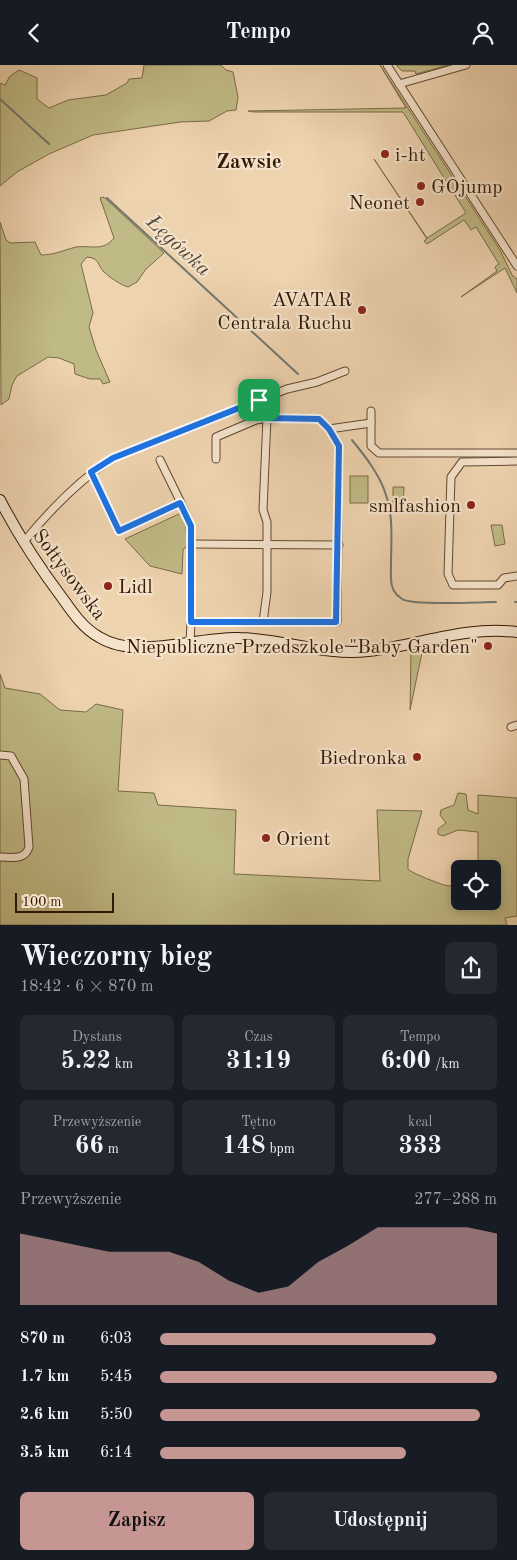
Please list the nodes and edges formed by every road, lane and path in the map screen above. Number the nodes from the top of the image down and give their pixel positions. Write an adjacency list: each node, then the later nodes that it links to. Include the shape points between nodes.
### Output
1 (387, 65): 3 (street)
2 (466, 65): 3 (street)
3 (400, 84): 4 (street)
4 (517, 266)
5 (345, 371): 6 (street)
6 (259, 400): 8 (street); 15 (street, via 113,458)
7 (371, 411): 9 (street)
8 (267, 418): 10 (street, via 319,419); 12 (street, via 216,437); 20 (street, via 263,490)
9 (371, 423): 10 (street); 11 (street, via 371,446 379,453)
10 (329, 429): 21 (street, via 339,446)
11 (517, 453)
12 (216, 459)
13 (160, 460): 16 (street)
14 (517, 461): 22 (street, via 462,462 454,470 448,574 453,585 498,585 504,577)
15 (91, 472): 16 (street, via 119,531); 18 (street)
16 (180, 503): 19 (street, via 191,526)
17 (1, 505): 18 (street, Sołtysowska)
18 (23, 543): 26 (street, Sołtysowska, via 77,617 98,637 131,647)
19 (191, 544): 20 (street); 23 (street)
20 (267, 544): 21 (street); 24 (street)
21 (339, 545): 24 (street, via 336,622)
22 (517, 576)
23 (191, 622): 24 (street); 26 (street)
24 (263, 622)
25 (517, 631): 26 (street, Sołtysowska, via 469,631 357,652 259,638)
26 (190, 643)
27 (3, 755): 28 (street, via 13,757 24,779 28,847 21,857)
28 (0, 857)

